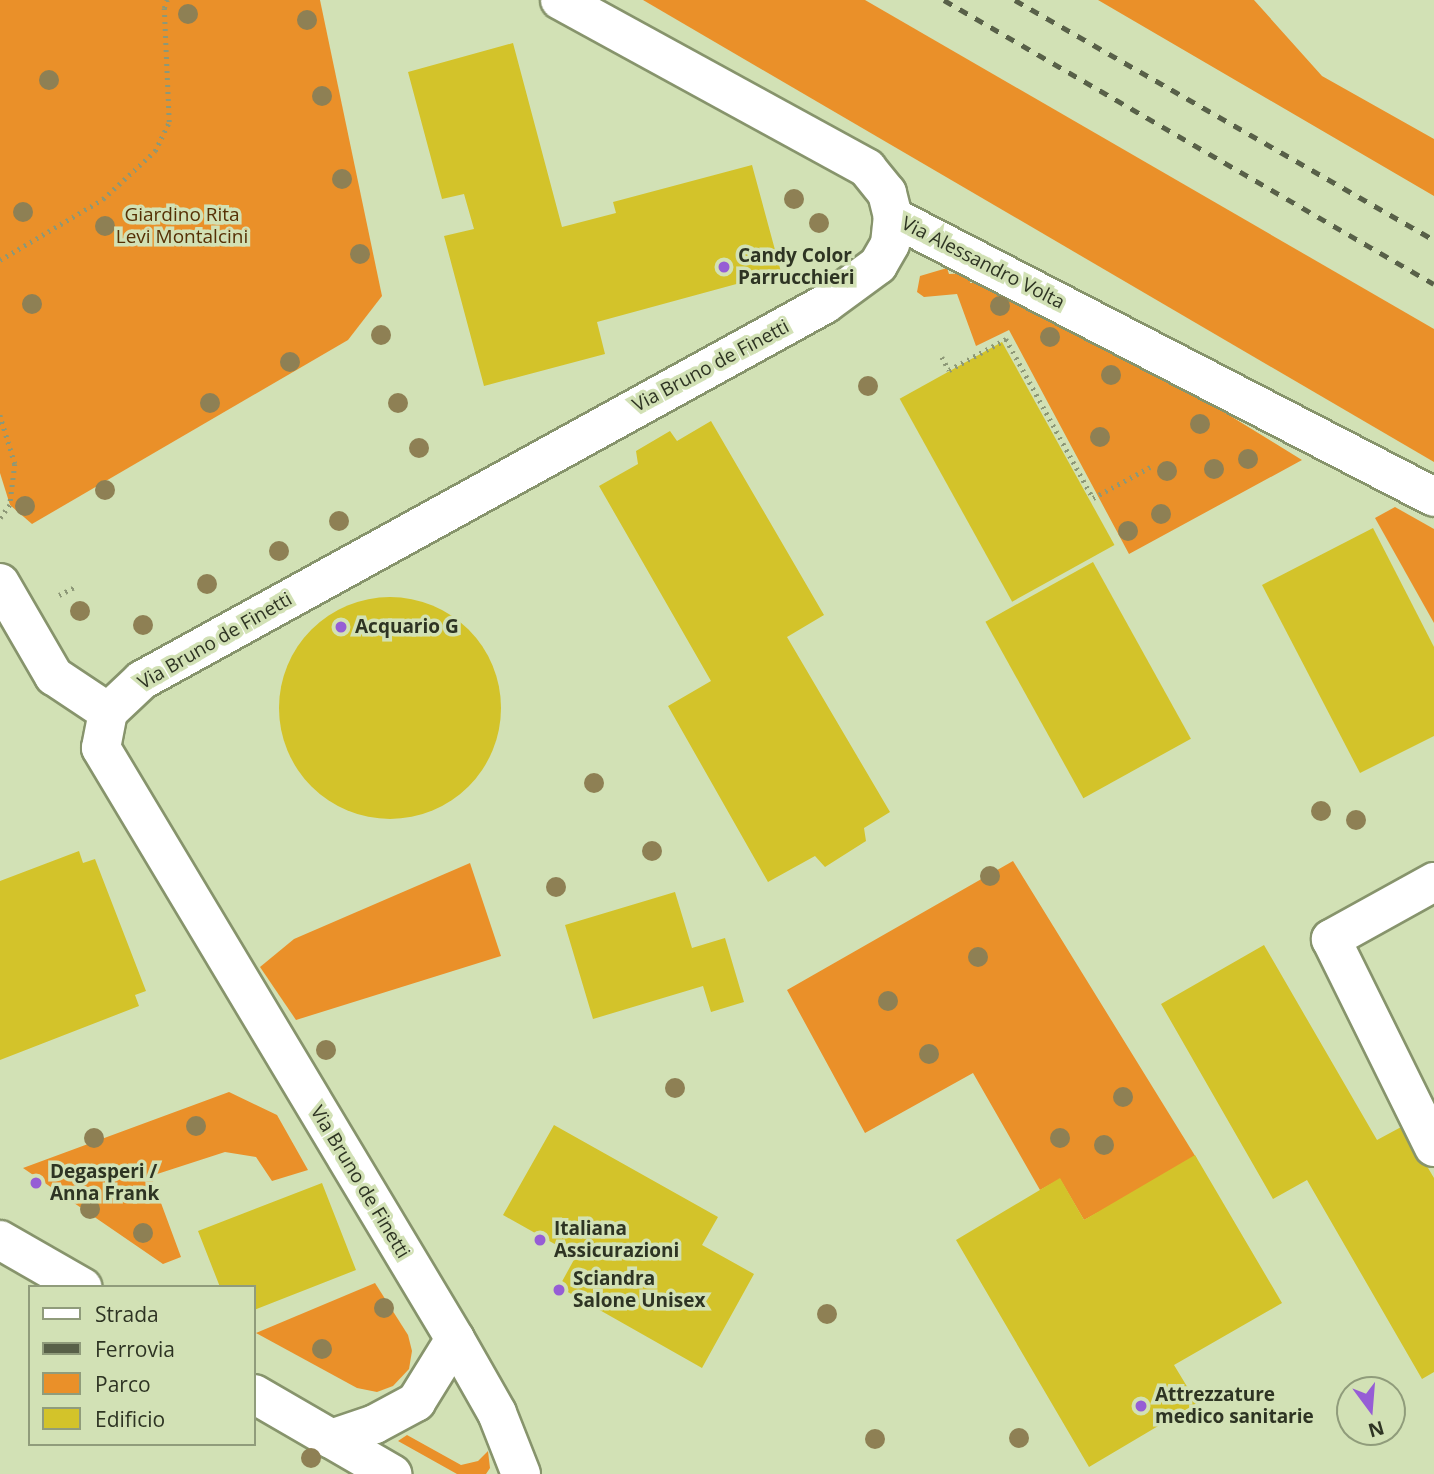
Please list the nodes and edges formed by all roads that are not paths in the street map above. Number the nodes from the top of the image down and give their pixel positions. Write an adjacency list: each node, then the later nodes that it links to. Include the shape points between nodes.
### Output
1 (560, 0): 2 (street, Via Alessandro Volta, via 867,168 887,193)
2 (893, 217): 3 (street, Via Alessandro Volta); 5 (street, Via Bruno de Finetti, via 890,244 878,265 825,304 142,680)
3 (1434, 496)
4 (0, 583): 5 (street, via 54,676 76,695)
5 (108, 712): 10 (street, Via Bruno de Finetti, via 101,748)
6 (1434, 882): 7 (street, via 1331,939)
7 (1434, 1147)
8 (0, 1240): 9 (street)
9 (79, 1285)
10 (455, 1339): 12 (street, via 416,1402 375,1424); 14 (street, Via Bruno de Finetti, via 497,1413)
11 (256, 1395): 12 (street)
12 (331, 1439): 13 (street)
13 (392, 1474)
14 (521, 1474)

